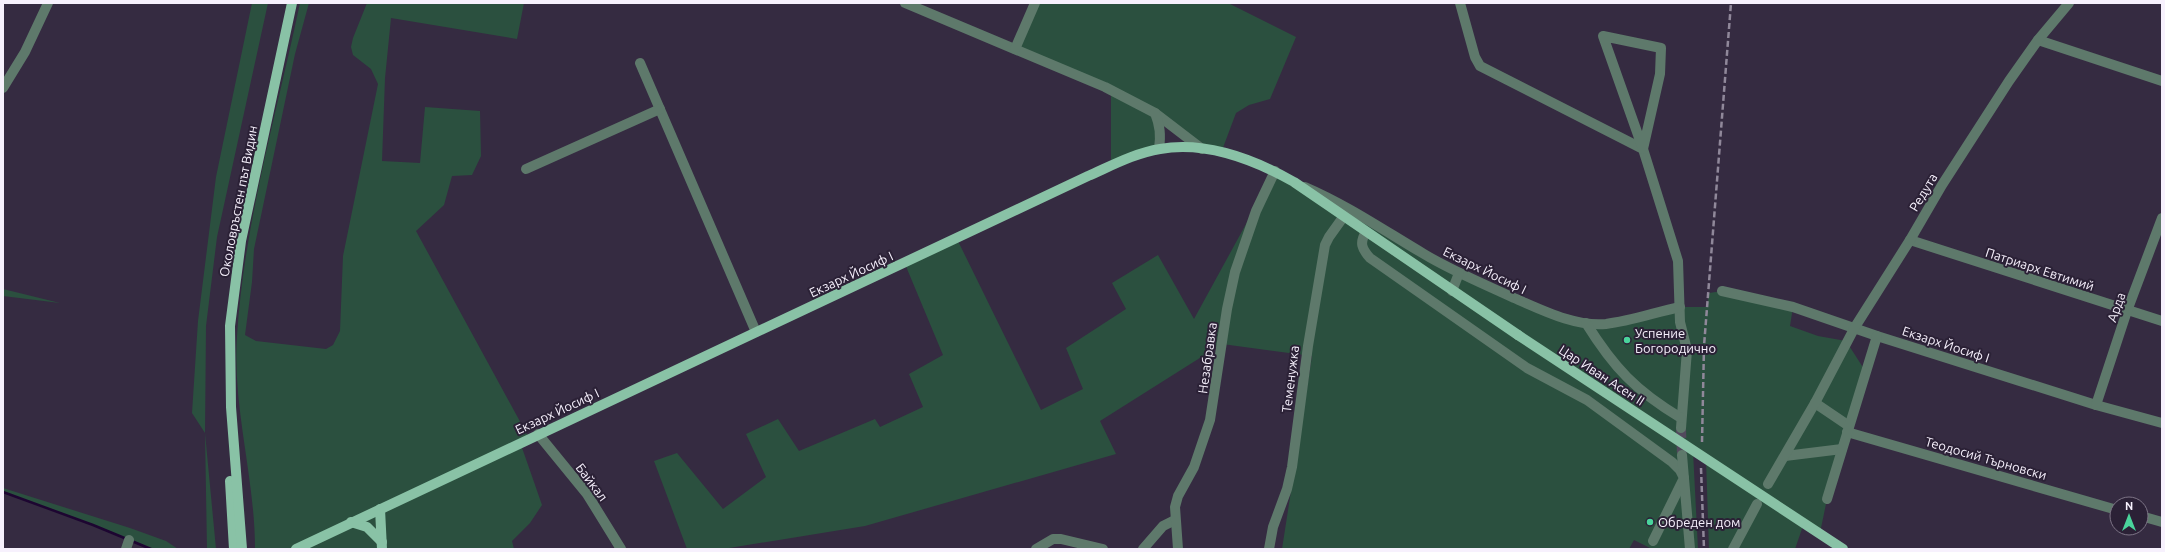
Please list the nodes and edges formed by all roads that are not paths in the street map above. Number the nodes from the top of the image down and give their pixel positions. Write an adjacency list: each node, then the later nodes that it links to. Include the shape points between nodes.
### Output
1 (48, 3): 11 (street, via 25,52)
2 (292, 3): 37 (main road, Околовръстен път Видин, via 241,241 230,326)
3 (905, 3): 8 (street)
4 (1036, 3): 8 (street)
5 (1460, 3): 16 (street, via 1475,57 1480,66)
6 (2069, 3): 7 (street, Редута)
7 (2038, 40): 10 (street); 24 (street, Редута, via 1942,185)
8 (1015, 49): 13 (street, via 1105,87)
9 (640, 63): 12 (street)
10 (2162, 81)
11 (3, 88)
12 (660, 109): 17 (street); 33 (street)
13 (1155, 113): 14 (street, via 1160,124); 15 (street)
14 (1159, 149): 15 (main road, Екзарх Йосиф I); 33 (main road, Екзарх Йосиф I, via 1088,176)
15 (1202, 149): 18 (main road, Екзарх Йосиф I, via 1238,157)
16 (1642, 149): 16 (street, via 1660,74 1661,48 1603,36); 28 (street, via 1678,261)
17 (526, 170)
18 (1274, 171): 19 (main road, Екзарх Йосиф I); 52 (street, Незабравка, via 1256,211 1235,272 1210,420 1194,467 1178,496)
19 (1294, 182): 20 (main road, Екзарх Йосиф I); 25 (street, Екзарх Йосиф I, via 1326,196)
20 (1346, 218): 22 (main road, Цар Иван Асен II); 66 (street, Теменужка, via 1325,245 1292,467 1273,527)
21 (2162, 218): 23 (street, Арда)
22 (1366, 232): 26 (main road, Цар Иван Асен II); 45 (street, via 1362,244 1363,250 1370,258 1527,368 1587,400 1672,462)
23 (2159, 236): 29 (street, Арда)
24 (1910, 240): 29 (street, Патриарх Евтимий); 32 (street, Редута)
25 (1459, 273): 26 (street); 31 (street, Екзарх Йосиф I, via 1538,309)
26 (1452, 290): 69 (main road, Цар Иван Асен II, bridge)
27 (1722, 291): 32 (street, Екзарх Йосиф I, via 1793,307)
28 (1680, 307): 31 (street, Екзарх Йосиф I, via 1606,324); 31 (street, via 1680,322 1686,350 1681,423 1638,390 1606,354)
29 (2127, 311): 30 (street, Патриарх Евтимий); 36 (street, Арда)
30 (2162, 321)
31 (1586, 323)
32 (1854, 327): 34 (street, Екзарх Йосиф I); 35 (street, Редута)
33 (756, 332): 40 (main road, Екзарх Йосиф I)
34 (1877, 336): 36 (street, Екзарх Йосиф I); 39 (street)
35 (1815, 403): 39 (street, Теодосий Търновски); 43 (street, Редута)
36 (2096, 405): 38 (street, Екзарх Йосиф I)
37 (231, 407): 44 (main road, Околовръстен път Видин); 58 (main road, via 227,444)
38 (2162, 423)
39 (1848, 429): 41 (street); 49 (street, Теодосий Търновски)
40 (538, 434): 50 (main road, Екзарх Йосиф I); 62 (street, Байкал, via 587,494)
41 (1842, 449): 43 (street); 47 (street)
42 (1682, 455): 45 (street)
43 (1785, 456): 46 (street, Редута)
44 (235, 469): 59 (main road, Околовръстен път Видин); 60 (main road, via 241,484)
45 (1684, 478): 55 (street); 67 (street)
46 (1768, 484)
47 (1827, 499)
48 (1757, 504): 68 (street)
49 (2109, 508)
50 (380, 509): 53 (main road, Екзарх Йосиф I); 56 (main road)
51 (2149, 518): 54 (street)
52 (1175, 520): 64 (street, via 1163,526); 65 (street, Незабравка)
53 (351, 522): 56 (main road, via 367,527); 61 (main road, Екзарх Йосиф I)
54 (2162, 522)
55 (1653, 541)
56 (382, 546)
57 (1039, 548): 63 (street, via 1053,539 1061,538)
58 (234, 549)
59 (242, 549)
60 (247, 549)
61 (296, 549)
62 (621, 549)
63 (1103, 549)
64 (1142, 549)
65 (1178, 549)
66 (1269, 549)
67 (1690, 549)
68 (1733, 549)
69 (1843, 549)

